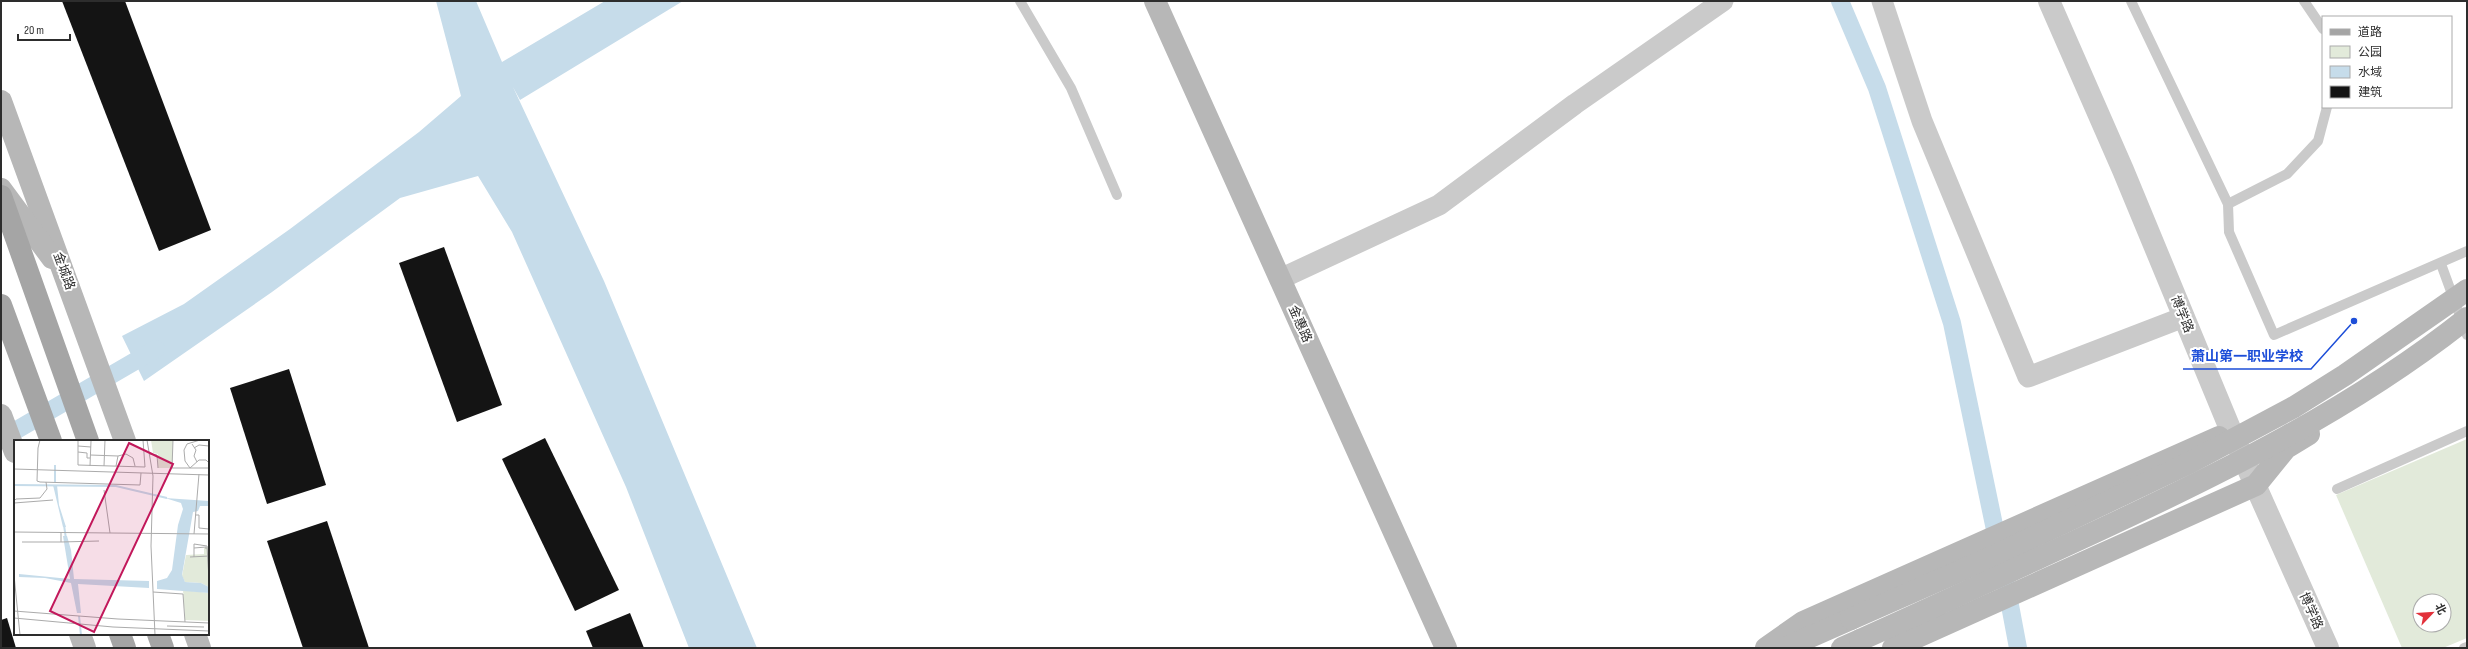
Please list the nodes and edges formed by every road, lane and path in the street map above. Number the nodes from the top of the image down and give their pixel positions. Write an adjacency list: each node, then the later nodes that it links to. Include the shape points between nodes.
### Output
1 (1020, 1): 12 (lane, via 1071,88)
2 (1154, 1): 18 (main road, 金惠路)
3 (1723, 1): 18 (street, via 1575,104 1439,205)
4 (1882, 1): 22 (street, via 1922,121 2028,377)
5 (2049, 1): 22 (street, 博学路)
6 (2131, 1): 14 (lane)
7 (2304, 1): 8 (lane)
8 (2322, 28)
9 (1, 101): 17 (main road, 金城路)
10 (2327, 108): 14 (lane, via 2318,141 2287,174)
11 (1, 189): 17 (main road)
12 (1117, 195)
13 (1, 196): 30 (main road)
14 (2228, 204): 16 (lane, via 2229,232 2274,335)
15 (2467, 251): 16 (lane)
16 (2441, 264): 25 (lane)
17 (66, 279): 31 (main road, 金城路)
18 (1280, 279): 44 (main road, 金惠路)
19 (2467, 282): 28 (main road, via 2338,373 2291,402)
20 (2467, 290): 46 (main road, bridge, via 2345,375 2294,407 2189,463 1994,556)
21 (1, 305): 29 (main road)
22 (2184, 317): 28 (street, 博学路)
23 (2467, 318): 39 (main road, bridge, via 2426,350 2329,413 2212,478)
24 (2467, 328): 33 (main road, via 2428,359 2286,448)
25 (2467, 335)
26 (1, 415): 32 (main road)
27 (2467, 431): 34 (lane)
28 (2231, 432): 33 (street, 博学路); 45 (main road, via 1804,622)
29 (51, 440)
30 (88, 440)
31 (126, 440)
32 (14, 449)
33 (2256, 485): 47 (main road); 48 (street, 博学路)
34 (2337, 489)
35 (80, 635): 40 (main road)
36 (120, 635): 41 (main road)
37 (158, 635): 42 (main road)
38 (195, 635): 43 (main road)
39 (1851, 644)
40 (86, 648)
41 (125, 648)
42 (163, 648)
43 (200, 648)
44 (1446, 648)
45 (1766, 648)
46 (1785, 648)
47 (1893, 648)
48 (2328, 648)

